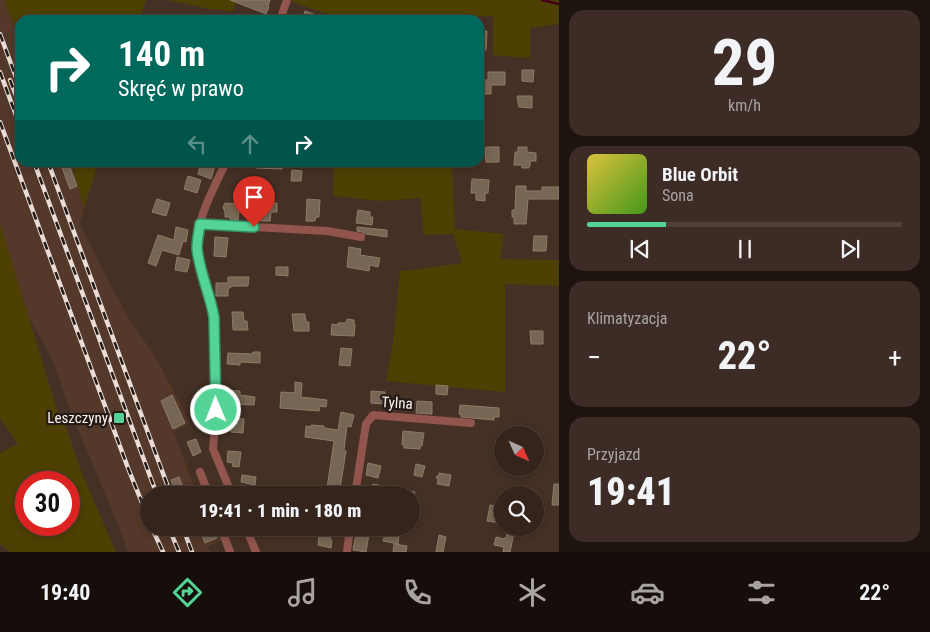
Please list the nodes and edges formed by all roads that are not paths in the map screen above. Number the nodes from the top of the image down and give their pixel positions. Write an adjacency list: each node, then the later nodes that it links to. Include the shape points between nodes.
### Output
1 (287, 0): 2 (street)
2 (282, 15)
3 (224, 167): 4 (street)
4 (200, 224): 5 (street, via 327,231); 9 (street, via 198,257 214,317 216,410 213,449)
5 (361, 237)
6 (472, 423): 10 (street, Tylna, via 373,414 366,424)
7 (200, 472): 8 (street)
8 (205, 486)
9 (228, 486)
10 (356, 486)
11 (224, 536): 14 (street)
12 (249, 536): 15 (street)
13 (349, 536): 16 (street)
14 (230, 552)
15 (256, 552)
16 (347, 552)

